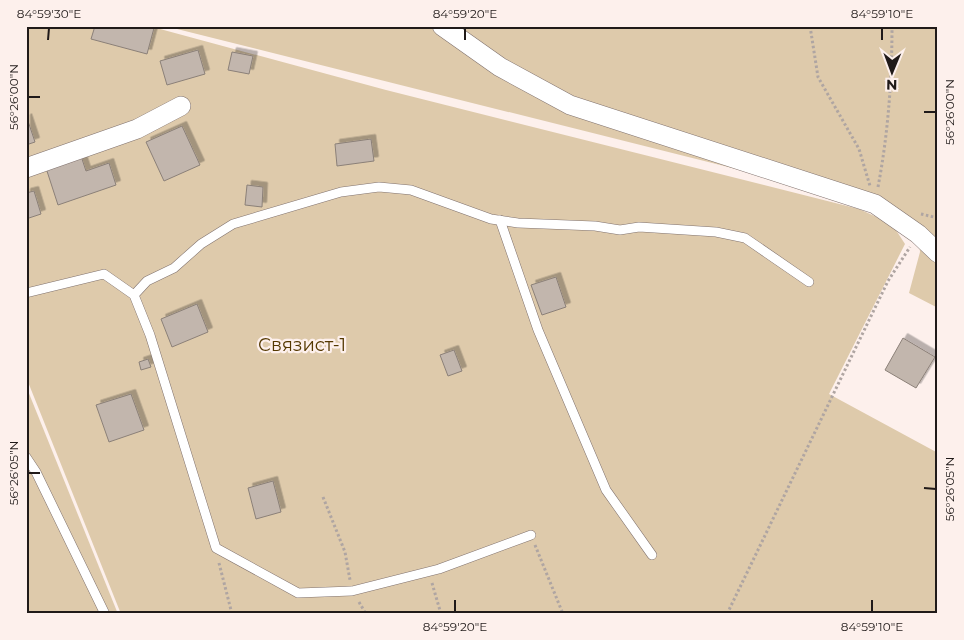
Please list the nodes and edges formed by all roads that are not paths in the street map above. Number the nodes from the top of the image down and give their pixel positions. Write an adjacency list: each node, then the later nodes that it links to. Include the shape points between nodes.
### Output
1 (442, 26): 5 (street, via 500,67 570,106 875,204 918,234)
2 (181, 106): 3 (street, via 137,129)
3 (26, 168)
4 (500, 220): 6 (lane, via 620,230 638,227 716,232 746,238); 8 (lane, via 411,190 379,188 341,192 233,224 201,244 174,268 147,282); 11 (lane, via 538,330 606,490)
5 (938, 253)
6 (809, 282)
7 (26, 293): 8 (lane, via 104,274)
8 (134, 295): 10 (lane, via 150,335 216,548 298,593 352,591 438,568)
9 (26, 457): 12 (lane)
10 (531, 535)
11 (652, 555)
12 (105, 614)

